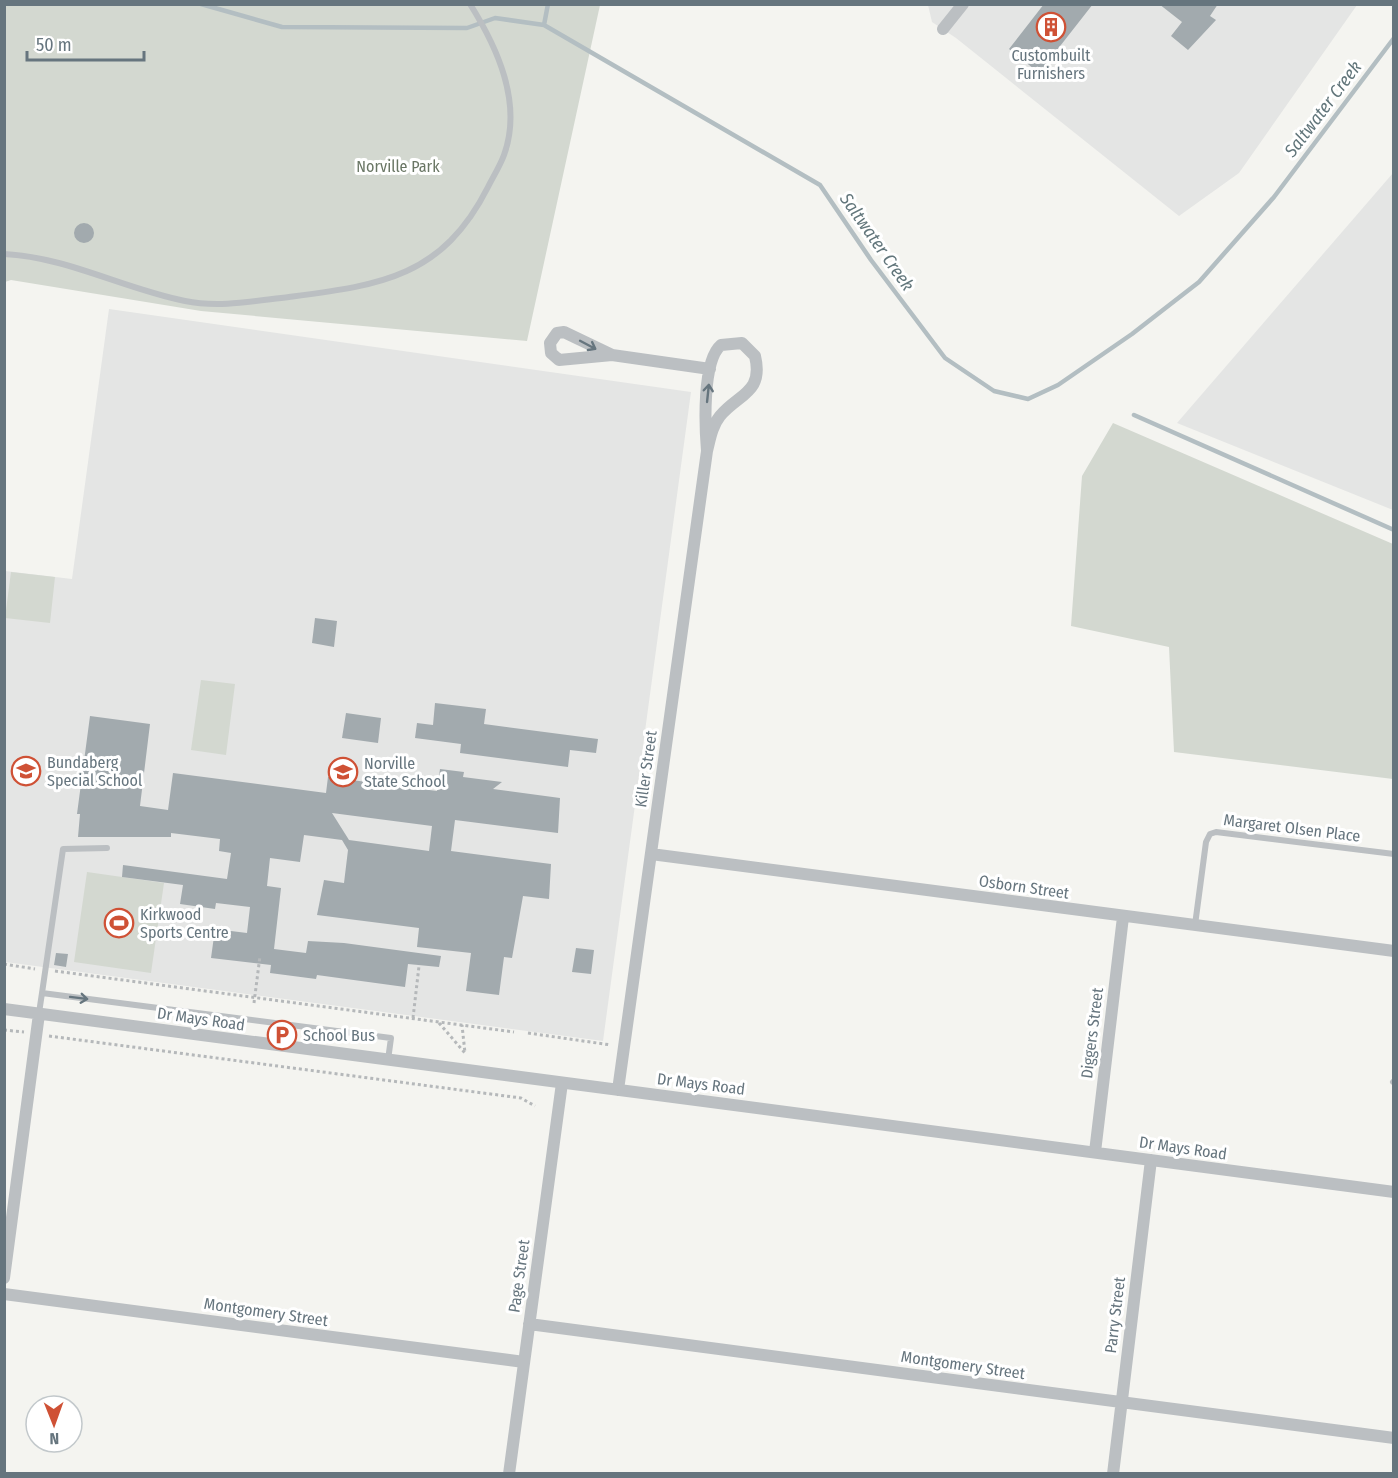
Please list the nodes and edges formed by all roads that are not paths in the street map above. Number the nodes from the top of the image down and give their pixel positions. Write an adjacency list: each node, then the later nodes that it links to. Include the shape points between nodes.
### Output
1 (470, 4): 4 (lane, via 502,71 510,103 504,154 462,229 434,256 399,276 360,288 254,302 204,304 163,296 44,259)
2 (963, 4): 3 (street)
3 (943, 29)
4 (4, 254)
5 (612, 355): 6 (street)
6 (710, 369): 7 (street, one-way to 6, via 705,421); 7 (street, via 716,349 727,342 747,346 757,364 754,384 719,417)
7 (707, 451): 9 (street, Killer Street)
8 (107, 848): 14 (lane, via 63,849)
9 (651, 854): 11 (street, Osborn Street); 19 (street, Killer Street)
10 (1394, 854): 12 (lane, Margaret Olsen Place, via 1210,834)
11 (1123, 917): 12 (street, Osborn Street); 20 (street, Diggers Street)
12 (1194, 926): 13 (street, Osborn Street)
13 (1394, 951)
14 (42, 993): 16 (lane); 17 (lane, one-way to 17, via 391,1038)
15 (4, 1009): 16 (street, Dr Mays Road)
16 (39, 1014): 17 (street, Dr Mays Road); 23 (street)
17 (388, 1060): 18 (street, Dr Mays Road)
18 (562, 1083): 19 (street, Dr Mays Road); 26 (street, Page Street)
19 (618, 1090): 20 (street, Dr Mays Road)
20 (1095, 1152): 21 (street, Dr Mays Road)
21 (1151, 1160): 22 (street, Dr Mays Road); 28 (street, Parry Street)
22 (1394, 1192)
23 (6, 1248): 24 (street)
24 (4, 1278)
25 (4, 1294): 27 (street, Montgomery Street)
26 (529, 1324): 27 (street, Page Street); 28 (street, Montgomery Street)
27 (524, 1362): 30 (street, Page Street)
28 (1121, 1402): 29 (street, Montgomery Street); 31 (street, Parry Street)
29 (1394, 1438)
30 (509, 1473)
31 (1113, 1473)

